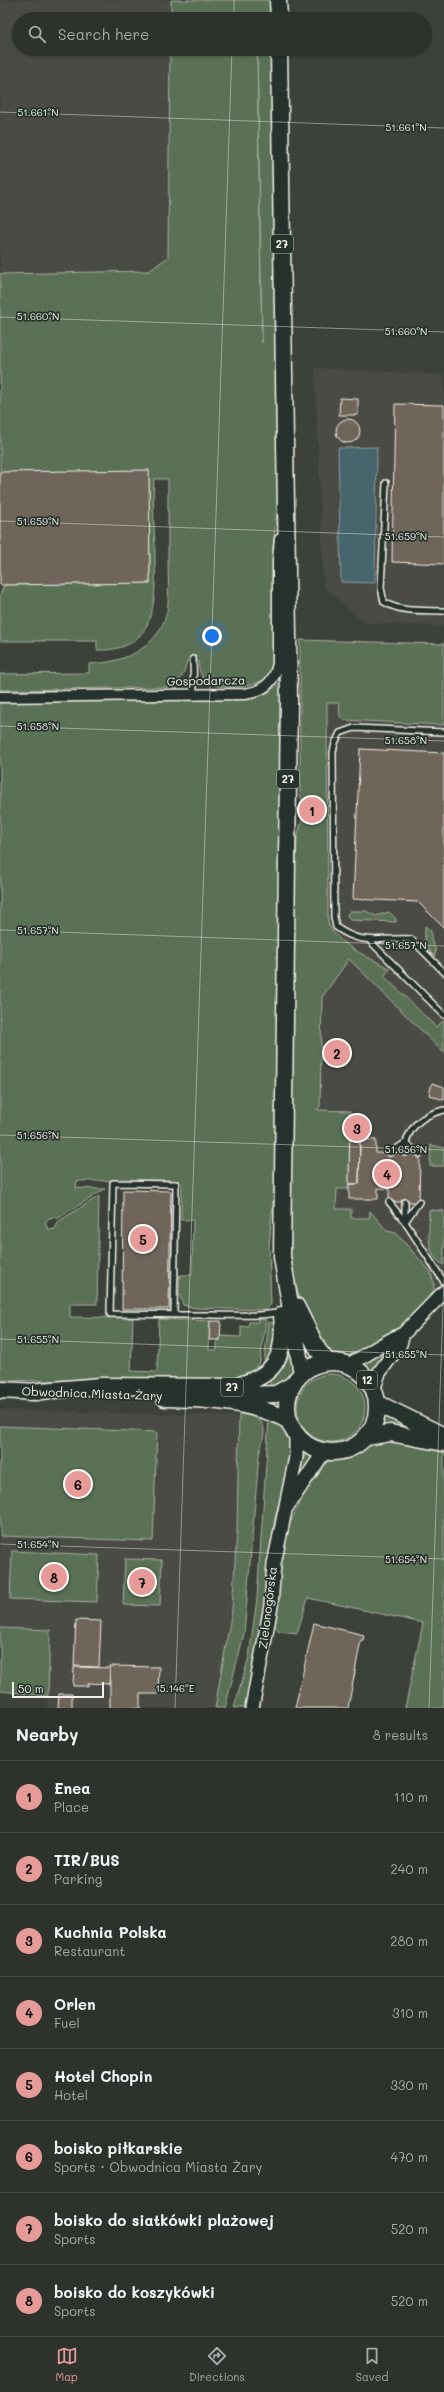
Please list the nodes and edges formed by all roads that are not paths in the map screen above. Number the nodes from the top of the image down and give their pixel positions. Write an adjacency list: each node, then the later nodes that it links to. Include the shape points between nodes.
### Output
1 (278, 0): 2 (main road)
2 (279, 12)
3 (279, 56): 5 (main road, 27)
4 (386, 483): 6 (lane, via 382,588 384,602 393,608)
5 (286, 497): 8 (street, Gospodarcza, via 278,560 279,655 274,677 266,687 253,692); 19 (main road, 27, via 289,701)
6 (444, 611)
7 (193, 659): 8 (lane)
8 (194, 694): 9 (street, Gospodarcza)
9 (0, 697)
10 (444, 732): 11 (lane, via 354,728 340,733 335,743 334,917 336,927 348,936)
11 (370, 941): 12 (lane, via 390,938 411,939); 13 (lane)
12 (444, 972)
13 (444, 1015)
14 (444, 1110): 15 (lane, via 425,1115 414,1126)
15 (405, 1143): 16 (lane); 17 (lane); 18 (lane)
16 (390, 1153)
17 (405, 1153)
18 (420, 1154)
19 (282, 1186): 26 (main road, 27, via 282,1257); 26 (main road, 27, via 276,1213 272,1262)
20 (389, 1202): 23 (lane)
21 (405, 1202): 23 (lane)
22 (419, 1202): 23 (lane)
23 (406, 1222): 24 (lane)
24 (444, 1282)
25 (444, 1292): 28 (street)
26 (290, 1310): 27 (lane, via 268,1315); 29 (main road, 27); 31 (main road, 27); 33 (main road, 27, via 279,1357 267,1373 250,1383 232,1387 100,1386)
27 (174, 1315): 27 (lane, via 176,1184 113,1183 110,1314)
28 (403, 1334): 30 (street); 34 (street, via 400,1344 380,1373)
29 (328, 1362): 30 (main road, 12); 31 (main road, via 315,1366)
30 (348, 1365): 34 (main road, 12, via 363,1375)
31 (297, 1379): 35 (main road, via 276,1394); 36 (main road, via 287,1407)
32 (0, 1390): 33 (main road, Obwodnica Miasta Żary)
33 (29, 1392): 35 (main road, Obwodnica Miasta Żary)
34 (375, 1396): 37 (main road, 12); 38 (main road, 12, via 374,1421)
35 (184, 1398): 36 (main road, via 258,1409)
36 (292, 1428): 40 (main road, via 306,1444); 41 (street, Zielonogórska, via 296,1457)
37 (444, 1436)
38 (366, 1437): 39 (main road, via 390,1433); 40 (main road, via 351,1448)
39 (444, 1443)
40 (324, 1452): 41 (street, Zielonogórska)
41 (286, 1508): 42 (street, Zielonogórska, via 274,1564 271,1606)
42 (252, 1708)

